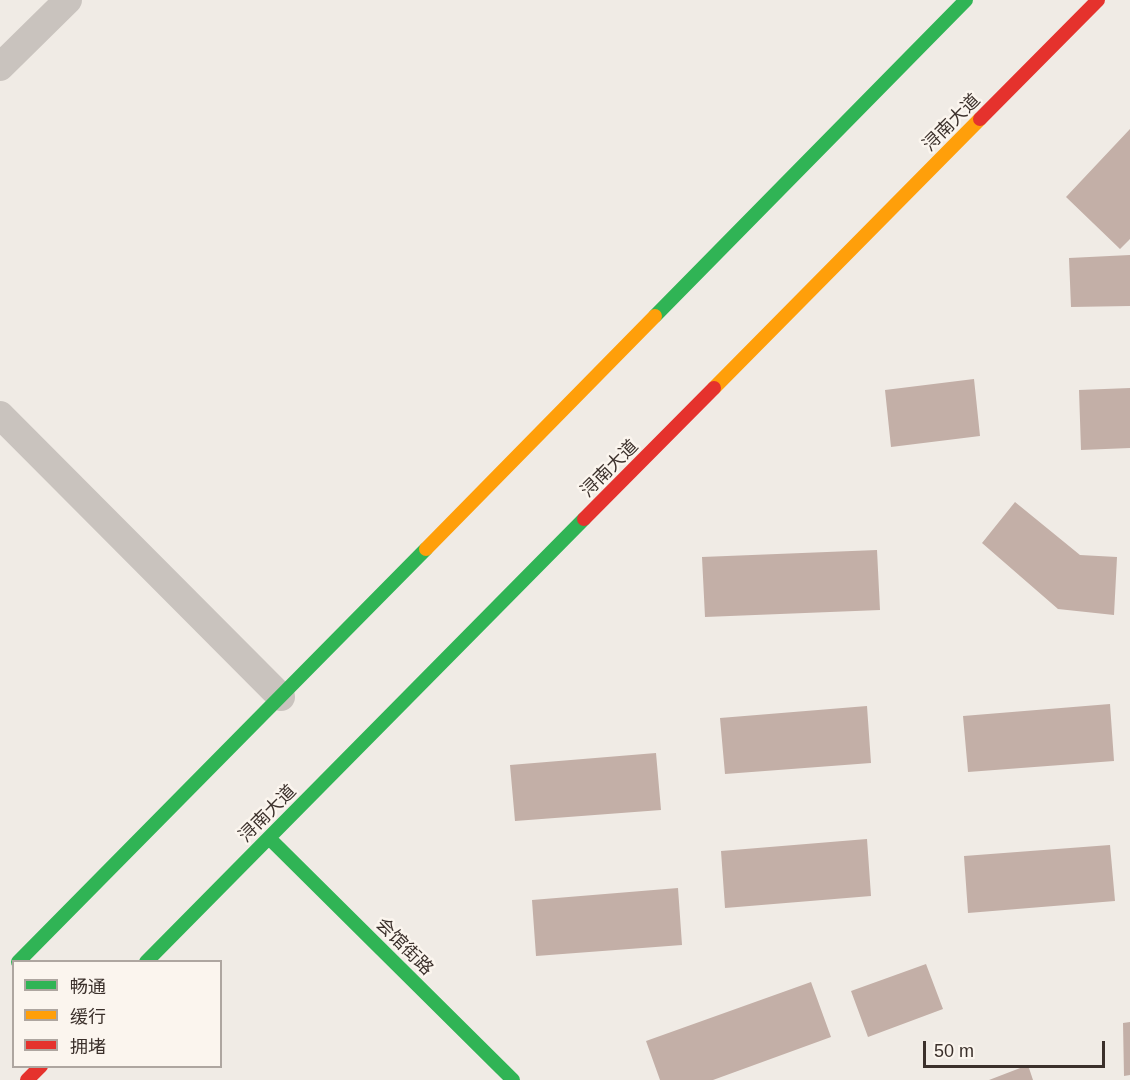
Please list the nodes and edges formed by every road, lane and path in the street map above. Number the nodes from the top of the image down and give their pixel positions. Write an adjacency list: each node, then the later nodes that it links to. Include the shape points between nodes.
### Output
1 (68, 0): 4 (street)
2 (1098, 0): 7 (main road, 浔南大道)
3 (952, 5): 6 (main road)
4 (0, 67)
5 (0, 416): 6 (street)
6 (281, 697): 8 (main road)
7 (270, 839): 9 (main road, 浔南大道); 12 (main road, 会馆街路)
8 (20, 960)
9 (148, 960)
10 (39, 1068): 11 (main road)
11 (27, 1080)
12 (513, 1080)

